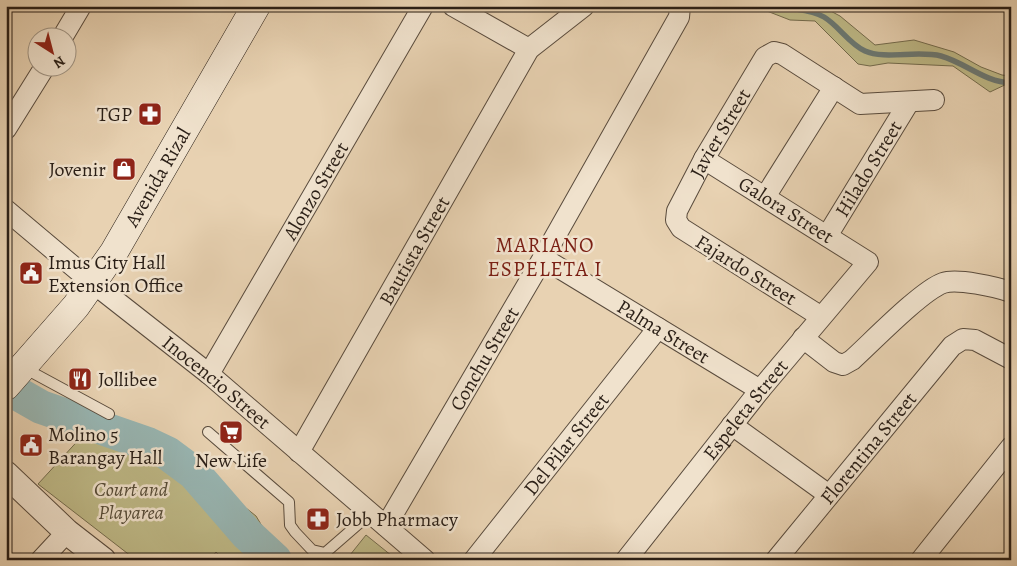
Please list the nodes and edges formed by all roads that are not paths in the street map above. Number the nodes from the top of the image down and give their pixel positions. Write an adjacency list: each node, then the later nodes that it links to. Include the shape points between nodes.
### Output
1 (81, 6): 7 (street)
2 (256, 6): 21 (main road, Avenida Rizal, via 132,222)
3 (423, 6): 27 (street, Alonzo Street)
4 (453, 6): 8 (street)
5 (584, 6): 8 (street)
6 (680, 6): 19 (street, Conchu Street, via 679,17)
7 (68, 28)
8 (529, 49): 34 (street, Bautista Street)
9 (38, 78): 13 (street)
10 (834, 87): 12 (street, via 860,104); 14 (street, Javier Street, via 774,52 766,57); 15 (street)
11 (934, 100): 12 (street)
12 (908, 102): 18 (street, Hilado Street)
13 (6, 129)
14 (704, 159): 15 (street, Galora Street); 17 (street, Javier Street, via 677,211)
15 (765, 197): 18 (street, Galora Street)
16 (6, 210): 21 (street, Inocencio Street)
17 (676, 220): 23 (street, Fajardo Street, via 681,228)
18 (827, 236): 20 (street, Galora Street)
19 (543, 258): 24 (street, Palma Street); 37 (street, Conchu Street)
20 (868, 262): 23 (street, Espeleta Street)
21 (93, 283): 27 (street, Inocencio Street); 28 (main road, Avenida Rizal)
22 (1011, 292): 25 (street, via 980,285 946,282 939,285 843,365 834,362)
23 (820, 316): 25 (street, Espeleta Street)
24 (658, 328): 29 (street, Palma Street); 42 (street, Del Pilar Street)
25 (803, 338): 29 (street, Espeleta Street)
26 (1011, 359): 36 (street, Florentina Street, via 975,340 963,339 952,346)
27 (209, 374): 34 (street, Inocencio Street)
28 (15, 376): 30 (lane)
29 (760, 390): 31 (street, Espeleta Street)
30 (109, 414)
31 (732, 425): 36 (street); 43 (street, Espeleta Street)
32 (208, 432): 37 (lane, via 289,502 290,525 312,550 325,553)
33 (1011, 447): 45 (street)
34 (300, 452): 37 (street, Inocencio Street)
35 (6, 474): 38 (street)
36 (829, 495): 44 (street, Florentina Street)
37 (378, 520): 41 (street, Inocencio Street)
38 (67, 532): 39 (street); 40 (street)
39 (41, 560)
40 (104, 560)
41 (425, 560)
42 (474, 560)
43 (626, 560)
44 (776, 560)
45 (921, 560)

